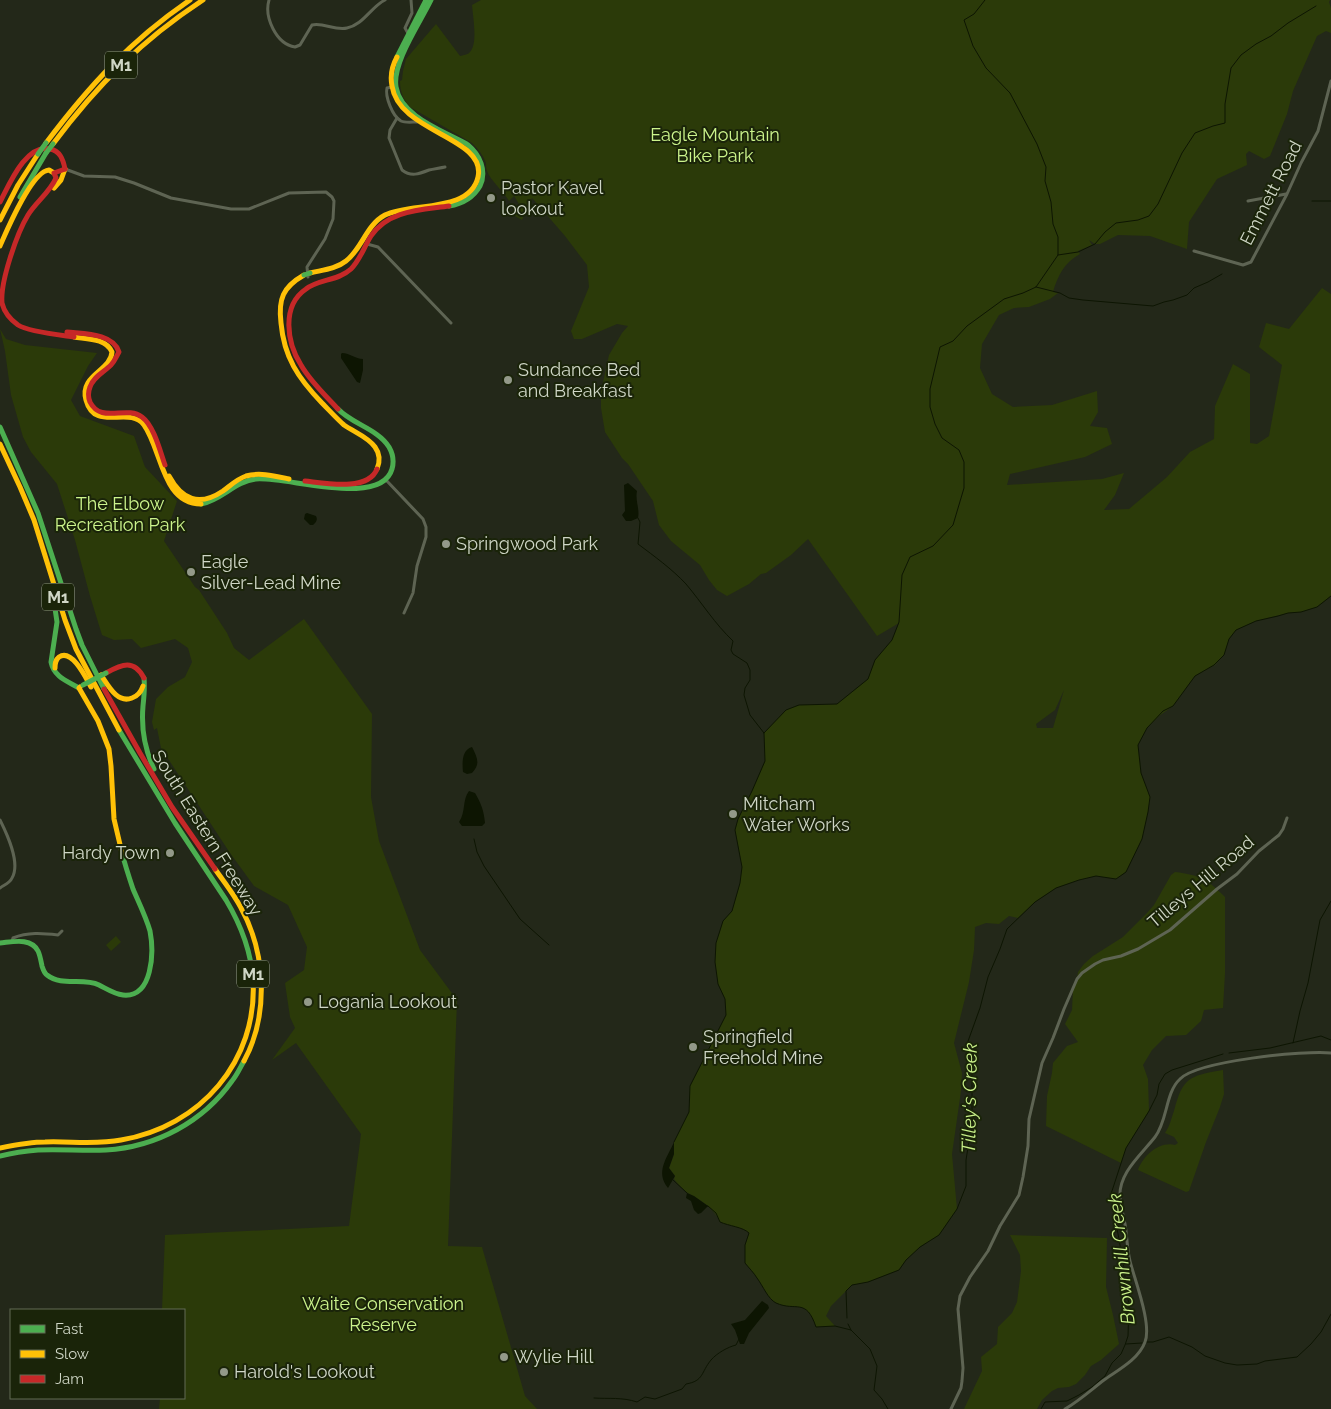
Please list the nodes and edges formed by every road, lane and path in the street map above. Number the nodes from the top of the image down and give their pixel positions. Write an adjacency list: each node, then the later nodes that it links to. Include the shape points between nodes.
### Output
1 (190, 0): 19 (main road, M1, bridge, via 150,29 73,106 18,185)
2 (203, 0): 20 (main road, M1, bridge, via 157,32 86,102 46,153)
3 (269, 0): 4 (street, via 267,8 272,26 280,39 295,47 300,45 312,25 348,28)
4 (385, 0)
5 (411, 0): 8 (street, via 412,13 405,28)
6 (426, 0): 8 (main road)
7 (431, 0): 8 (main road)
8 (410, 35): 10 (main road)
9 (1331, 81): 16 (street, Emmett Road, via 1318,131)
10 (393, 87): 11 (street, via 387,88 386,94); 12 (main road, via 393,95 400,107); 21 (main road, via 413,114 474,150 481,162 483,178 468,200 392,216 383,221)
11 (397, 118): 12 (street); 13 (street, via 389,138 402,170 415,175)
12 (418, 122): 21 (main road, via 471,153 479,168 475,187 466,196 453,201 400,209 384,216 372,225)
13 (445, 168)
14 (66, 169): 15 (main road); 18 (main road, via 63,159 55,151 44,148 34,151); 24 (street, via 84,176 134,183 171,198 231,209 249,209 289,193 329,194 334,201 333,219 307,267); 29 (main road, via 21,232 5,282 4,300 11,316 27,327 96,336 114,342 119,352 117,358 90,387 89,397 94,408 110,415 133,413 141,416 152,433 174,486 191,499 208,498 251,475 347,484)
15 (54, 173): 22 (main road, via 45,170 37,178); 30 (main road, via 54,183 30,211 16,239 2,288 3,306 16,323 26,329 95,340 112,349 110,360 86,386 84,396 88,406 100,416 131,417 143,424 174,493 190,502 203,504 257,478 359,488 376,486)
16 (1287, 194): 17 (street); 23 (street, Emmett Road, via 1251,262 1243,264)
17 (1248, 201)
18 (0, 202)
19 (0, 220)
20 (0, 236)
21 (364, 243): 24 (main road, via 342,263); 25 (street, via 378,247); 30 (main road, via 350,270 302,292 293,304 288,322 296,358 309,378 344,414 391,449 393,468)
22 (0, 246)
23 (1194, 251)
24 (307, 275): 28 (main road, via 289,284 282,297 280,312 285,350 295,372 307,387 346,427 376,448 379,458)
25 (451, 323)
26 (0, 427): 32 (main road, South Eastern Freeway / M1, via 37,509)
27 (0, 444): 31 (main road, South Eastern Freeway / M1)
28 (377, 471): 29 (main road); 30 (main road)
29 (371, 479): 30 (main road, via 376,482)
30 (386, 480): 33 (street, via 423,519 426,527 413,593)
31 (37, 528): 35 (main road, via 57,622 51,668 55,674); 36 (main road, South Eastern Freeway / M1, via 70,632)
32 (68, 606): 34 (main road, via 93,661 115,694 122,699 133,698 142,690); 39 (main road, South Eastern Freeway / M1, via 89,660)
33 (404, 613)
34 (144, 678): 35 (main road, bridge, via 136,667 128,664); 39 (main road, via 144,745)
35 (81, 686): 36 (main road, via 56,670 58,657 66,655 73,658); 42 (main road, via 109,748 115,825 151,939 149,974 139,991 120,995 93,983 50,977 43,970 34,945)
36 (115, 723): 45 (main road, South Eastern Freeway / M1, via 166,810 237,917 252,968 254,986 250,1022 229,1071 206,1100 178,1121 127,1140 36,1142)
37 (1287, 818): 47 (street, Tilleys Hill Road, via 1279,835 1170,930 1138,949 1095,964 1077,979 1042,1063 1029,1119 1028,1146 1018,1195 960,1296 958,1309 963,1368 960,1388)
38 (0, 820): 40 (street, via 12,845 15,871 10,881)
39 (182, 822): 46 (main road, South Eastern Freeway / M1, via 235,896 257,946 262,999 255,1035 241,1068 203,1114 161,1138 126,1148 36,1150)
40 (0, 888)
41 (62, 931): 42 (street, via 58,935 27,933 12,938)
42 (12, 942): 43 (main road)
43 (0, 943)
44 (1331, 1053): 48 (street, via 1260,1057 1225,1063 1200,1068 1177,1083 1161,1128 1126,1174 1120,1188 1129,1258 1146,1322 1146,1340 1140,1352 1127,1364)
45 (0, 1148)
46 (0, 1156)
47 (951, 1409)
48 (1065, 1409)

